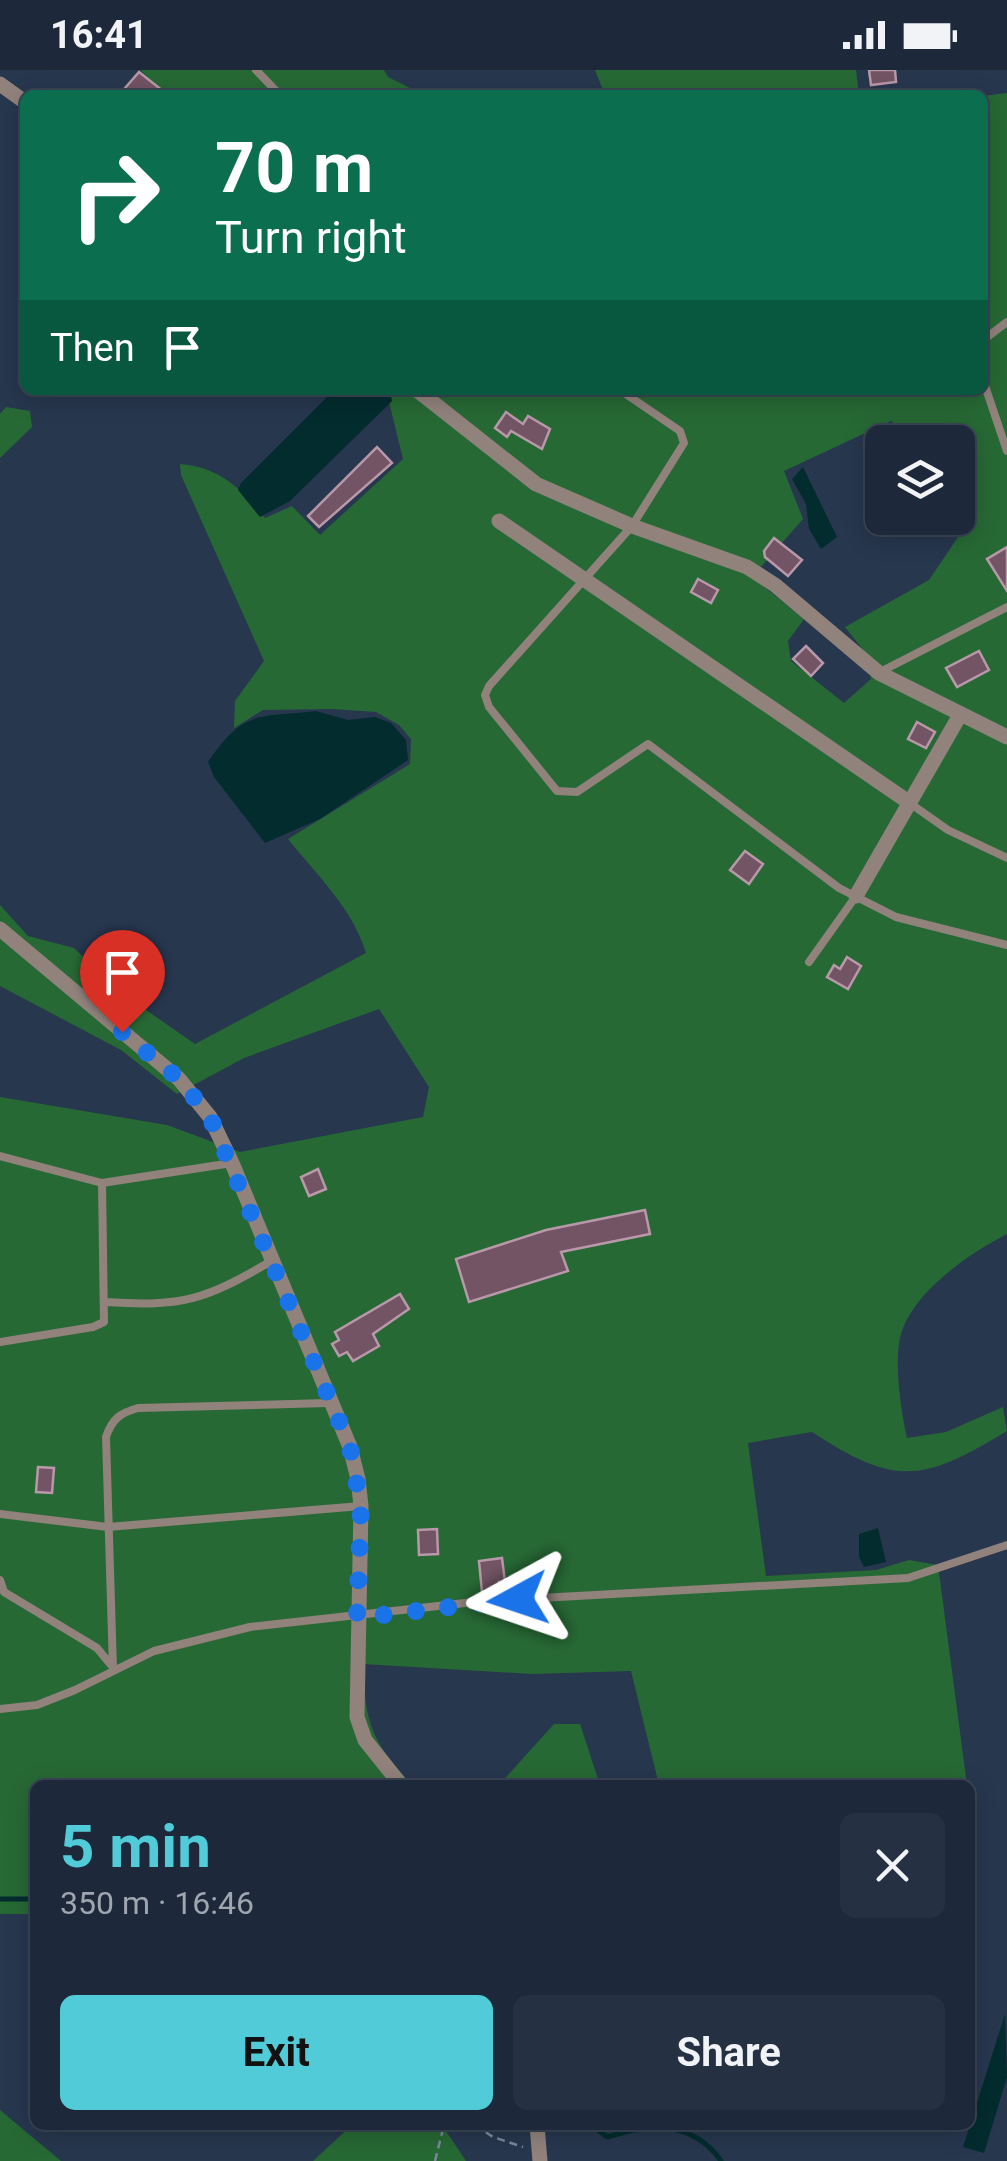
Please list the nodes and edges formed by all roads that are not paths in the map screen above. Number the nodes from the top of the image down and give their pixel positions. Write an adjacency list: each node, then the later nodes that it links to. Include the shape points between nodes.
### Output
1 (256, 70): 2 (lane)
2 (275, 90)
3 (423, 395): 8 (street, via 536,484)
4 (627, 395): 8 (lane, via 684,435 676,461)
5 (988, 395): 6 (lane)
6 (1007, 450)
7 (499, 521): 9 (street)
8 (632, 526): 9 (lane); 11 (street, via 747,567)
9 (584, 582): 14 (street); 16 (lane, via 485,696 557,791 577,792 648,744)
10 (1007, 607): 11 (lane)
11 (879, 673): 12 (street)
12 (960, 715): 13 (street); 14 (street)
13 (1007, 737)
14 (910, 802): 15 (lane, via 948,830); 16 (street)
15 (1007, 858)
16 (856, 896): 18 (lane, via 896,917); 19 (lane)
17 (0, 929): 21 (street, via 179,1079 210,1117)
18 (1007, 945)
19 (809, 962)
20 (0, 1156): 22 (lane)
21 (232, 1164): 22 (lane); 23 (street)
22 (102, 1183): 24 (lane)
23 (273, 1260): 24 (lane, via 202,1299); 26 (street)
24 (105, 1302): 25 (lane, via 104,1322 93,1328)
25 (0, 1342)
26 (332, 1402): 27 (street, via 350,1447); 29 (lane, via 122,1412 106,1437)
27 (361, 1506): 29 (lane); 33 (street)
28 (0, 1514): 29 (lane)
29 (108, 1526): 34 (lane)
30 (1007, 1545): 33 (lane, via 908,1578 483,1601)
31 (0, 1580): 32 (lane)
32 (2, 1592): 34 (lane, via 97,1648)
33 (357, 1618): 34 (lane, via 197,1637); 36 (street, via 357,1718 365,1740)
34 (113, 1669): 35 (lane, via 37,1704)
35 (0, 1710)
36 (397, 1780)
37 (537, 2130): 38 (street)
38 (539, 2156)

